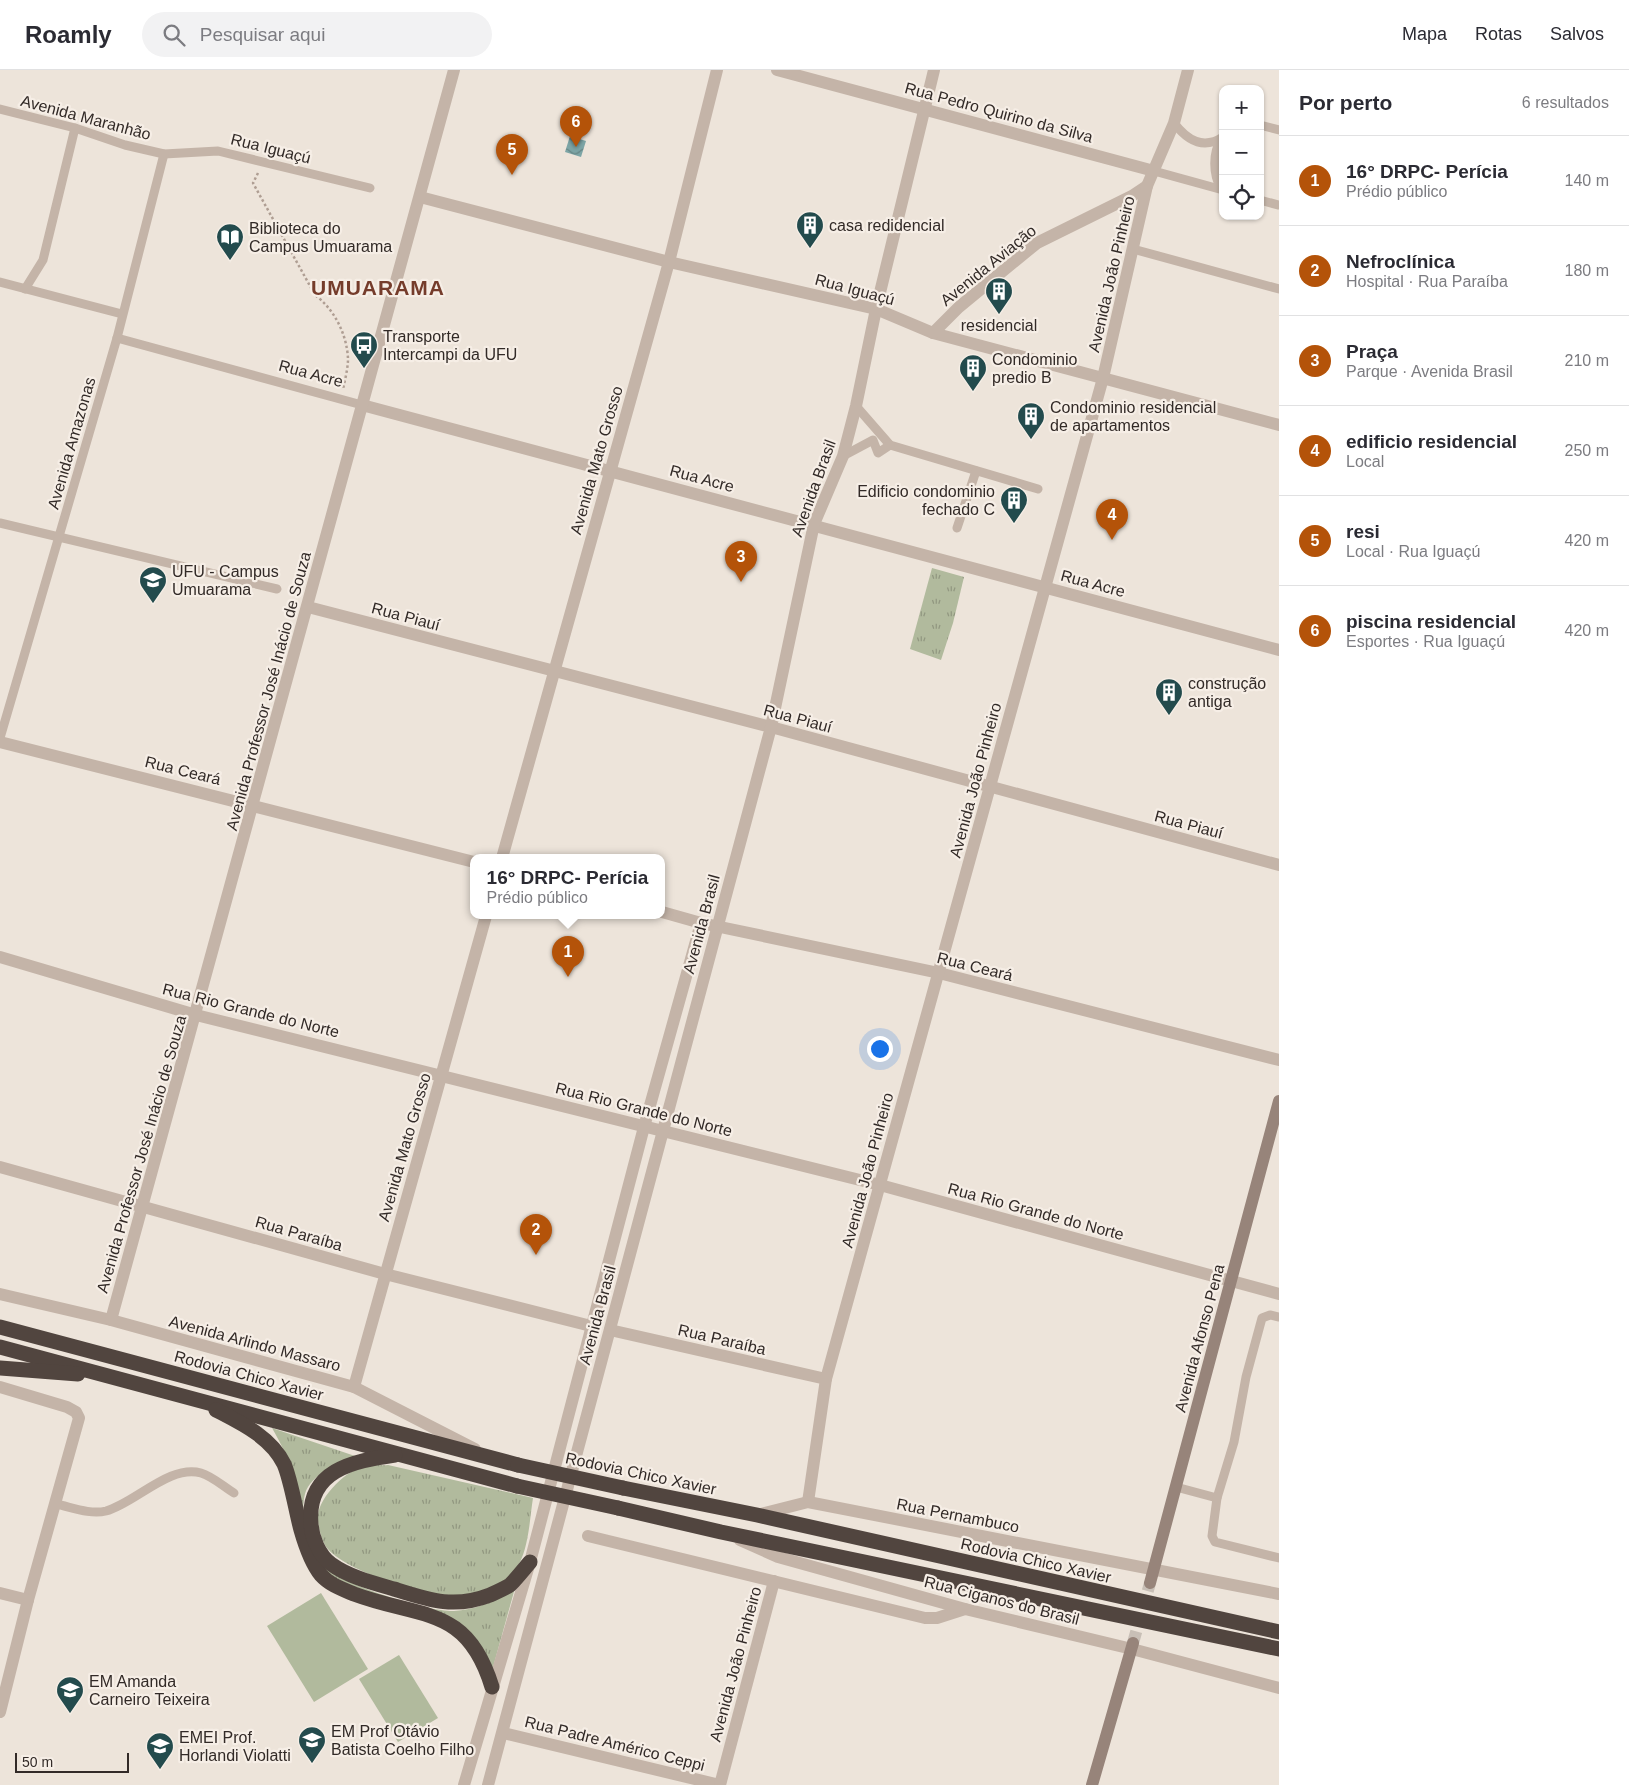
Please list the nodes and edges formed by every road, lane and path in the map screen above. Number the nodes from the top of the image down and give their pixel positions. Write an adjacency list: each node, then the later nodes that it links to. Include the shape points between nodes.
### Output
1 (454, 70): 21 (street, Avenida Professor José Inácio de Souza)
2 (717, 70): 25 (street, Avenida Mato Grosso)
3 (777, 70): 7 (street, Rua Pedro Quirino da Silva)
4 (934, 70): 7 (street, Avenida Brasil)
5 (1188, 70): 8 (street, Avenida João Pinheiro)
6 (0, 109): 10 (lane, Avenida Maranhão)
7 (924, 109): 16 (street, Rua Pedro Quirino da Silva); 29 (street, Avenida Brasil)
8 (1174, 122): 12 (lane, via 1198,144); 16 (street, Avenida João Pinheiro)
9 (1264, 126): 11 (lane)
10 (75, 128): 14 (lane, Avenida Maranhão); 27 (lane, via 43,260)
11 (1279, 130)
12 (1219, 140)
13 (1219, 142): 17 (lane, via 1214,158)
14 (164, 154): 15 (lane, Rua Iguaçú, via 218,151); 30 (lane, Avenida Amazonas)
15 (262, 162): 19 (lane, Rua Iguaçú); 34 (path, via 253,184 309,284 338,321 343,334 348,358)
16 (1154, 171): 18 (street, Avenida João Pinheiro); 20 (lane)
17 (1219, 185)
18 (1147, 186): 24 (street, Avenida João Pinheiro); 31 (street, Avenida Aviação, via 1037,243)
19 (370, 188)
20 (1219, 189)
21 (420, 197): 25 (street, Rua Iguaçú); 35 (street, Avenida Professor José Inácio de Souza)
22 (1264, 201): 23 (lane)
23 (1278, 205)
24 (1133, 250): 28 (lane); 33 (street, Avenida João Pinheiro)
25 (669, 262): 29 (street, Rua Iguaçú); 40 (street, Avenida Mato Grosso)
26 (0, 282): 27 (lane)
27 (26, 289): 30 (lane)
28 (1279, 290)
29 (876, 308): 31 (street, Rua Iguaçú); 36 (street, Avenida Brasil)
30 (122, 314): 32 (lane, Avenida Amazonas)
31 (933, 332): 33 (street, Rua Iguaçú)
32 (117, 338): 34 (lane, Rua Acre); 46 (lane, Avenida Amazonas)
33 (1103, 378): 37 (street, Rua Iguaçú); 47 (street, Avenida João Pinheiro)
34 (342, 398): 35 (lane, Rua Acre)
35 (362, 404): 40 (street, Rua Acre); 49 (street, Avenida Professor José Inácio de Souza)
36 (856, 406): 38 (lane); 39 (street, Avenida Brasil)
37 (1279, 425)
38 (890, 445): 39 (lane, via 878,453 873,440); 41 (lane)
39 (843, 456): 44 (street, Avenida Brasil)
40 (610, 470): 44 (street, Rua Acre); 51 (street, Avenida Mato Grosso)
41 (976, 471): 42 (lane); 45 (lane)
42 (1038, 489)
43 (0, 523): 46 (lane)
44 (814, 524): 47 (street, Rua Acre); 52 (street, Avenida Brasil)
45 (957, 528)
46 (59, 539): 48 (lane); 53 (lane, Avenida Amazonas)
47 (1046, 587): 50 (street, Rua Acre); 55 (street, Avenida João Pinheiro)
48 (277, 590)
49 (308, 607): 51 (street, Rua Piauí); 56 (street, Avenida Professor José Inácio de Souza)
50 (1279, 650)
51 (554, 671): 52 (street, Rua Piauí); 57 (street, Avenida Mato Grosso)
52 (771, 728): 55 (street, Rua Piauí); 63 (street, Avenida Brasil)
53 (0, 738)
54 (0, 742): 56 (street, Rua Ceará)
55 (990, 788): 59 (street, Rua Piauí); 65 (street, Avenida João Pinheiro)
56 (253, 804): 58 (street, Rua Ceará); 66 (street, Avenida Professor José Inácio de Souza)
57 (503, 854)
58 (470, 861)
59 (1279, 865)
60 (665, 913): 62 (street, Rua Ceará)
61 (485, 919): 68 (street, Avenida Mato Grosso)
62 (701, 922): 63 (street, Rua Ceará); 70 (street, Avenida Brasil)
63 (718, 925): 65 (street, Rua Ceará); 71 (street, Avenida Brasil)
64 (0, 957): 66 (street, Rua Rio Grande do Norte)
65 (939, 973): 67 (street, Rua Ceará); 73 (street, Avenida João Pinheiro)
66 (196, 1015): 68 (street, Rua Rio Grande do Norte); 74 (street, Avenida Professor José Inácio de Souza)
67 (1279, 1060)
68 (441, 1074): 70 (street, Rua Rio Grande do Norte); 75 (street, Avenida Mato Grosso)
69 (1279, 1101): 76 (street, Avenida Afonso Pena)
70 (644, 1127): 71 (street, Rua Rio Grande do Norte); 81 (street, Avenida Brasil)
71 (663, 1131): 73 (street, Rua Rio Grande do Norte); 83 (street, Avenida Brasil)
72 (0, 1166): 74 (street, Rua Paraíba)
73 (880, 1185): 76 (street, Rua Rio Grande do Norte); 87 (street, Avenida João Pinheiro)
74 (142, 1206): 75 (street, Rua Paraíba); 80 (street, Avenida Professor José Inácio de Souza)
75 (385, 1274): 81 (street, Rua Paraíba); 89 (street, Avenida Mato Grosso)
76 (1231, 1281): 78 (street, Rua Rio Grande do Norte); 93 (street, Avenida Afonso Pena)
77 (0, 1294): 80 (street, Avenida Arlindo Massaro)
78 (1279, 1294)
79 (1279, 1317): 95 (lane, via 1270,1315 1262,1318)
80 (112, 1320): 89 (street, Avenida Arlindo Massaro)
81 (590, 1326): 102 (street, Avenida Brasil)
82 (0, 1328): 92 (highway, Rodovia Chico Xavier)
83 (610, 1330): 87 (street, Rua Paraíba); 116 (street, Avenida Brasil)
84 (0, 1346): 86 (highway)
85 (0, 1368): 86 (highway)
86 (122, 1378): 90 (highway)
87 (826, 1379): 96 (street, Avenida João Pinheiro)
88 (0, 1387): 97 (street, via 67,1407 79,1418)
89 (354, 1387): 92 (street, Avenida Arlindo Massaro)
90 (191, 1397): 91 (highway); 113 (highway, via 252,1429 279,1456 305,1541 321,1575 334,1586 358,1595 453,1624 473,1644)
91 (401, 1454): 99 (highway, bridge, via 517,1486); 102 (highway, via 348,1465 328,1476 316,1491 310,1510 312,1532 318,1548 330,1563 365,1581 434,1601 456,1603 480,1599 509,1585)
92 (488, 1456): 98 (highway, Rodovia Chico Xavier, bridge)
93 (1176, 1487): 95 (lane); 103 (street, Avenida Afonso Pena)
94 (234, 1493): 97 (lane, via 203,1473 189,1471 105,1511 92,1512)
95 (1218, 1498): 101 (lane, via 1212,1536 1215,1542)
96 (808, 1502): 98 (street, Rua Pernambuco); 103 (street, Rua Pernambuco)
97 (56, 1504): 108 (street)
98 (757, 1515): 110 (highway, Rodovia Chico Xavier)
99 (721, 1532): 109 (street, Rua Ciganos do Brasil, via 778,1557); 112 (highway)
100 (588, 1536): 104 (street)
101 (1279, 1558)
102 (530, 1562): 113 (street, Avenida Brasil)
103 (1154, 1569): 105 (street, Avenida Afonso Pena); 107 (street, Rua Pernambuco)
104 (774, 1581): 109 (street, via 925,1618 938,1618); 119 (street, Avenida João Pinheiro)
105 (1150, 1583)
106 (0, 1593): 108 (street)
107 (1279, 1594)
108 (28, 1600): 115 (street)
109 (965, 1609): 111 (street, Rua Ciganos do Brasil)
110 (1279, 1632)
111 (1132, 1646): 114 (street, Rua Ciganos do Brasil); 120 (street)
112 (1279, 1649)
113 (492, 1688): 117 (street, Avenida Brasil)
114 (1279, 1688)
115 (0, 1712)
116 (502, 1733): 118 (street, Avenida Brasil); 119 (street, Rua Padre Américo Ceppi)
117 (464, 1785)
118 (488, 1785)
119 (720, 1785)
120 (1092, 1785)

